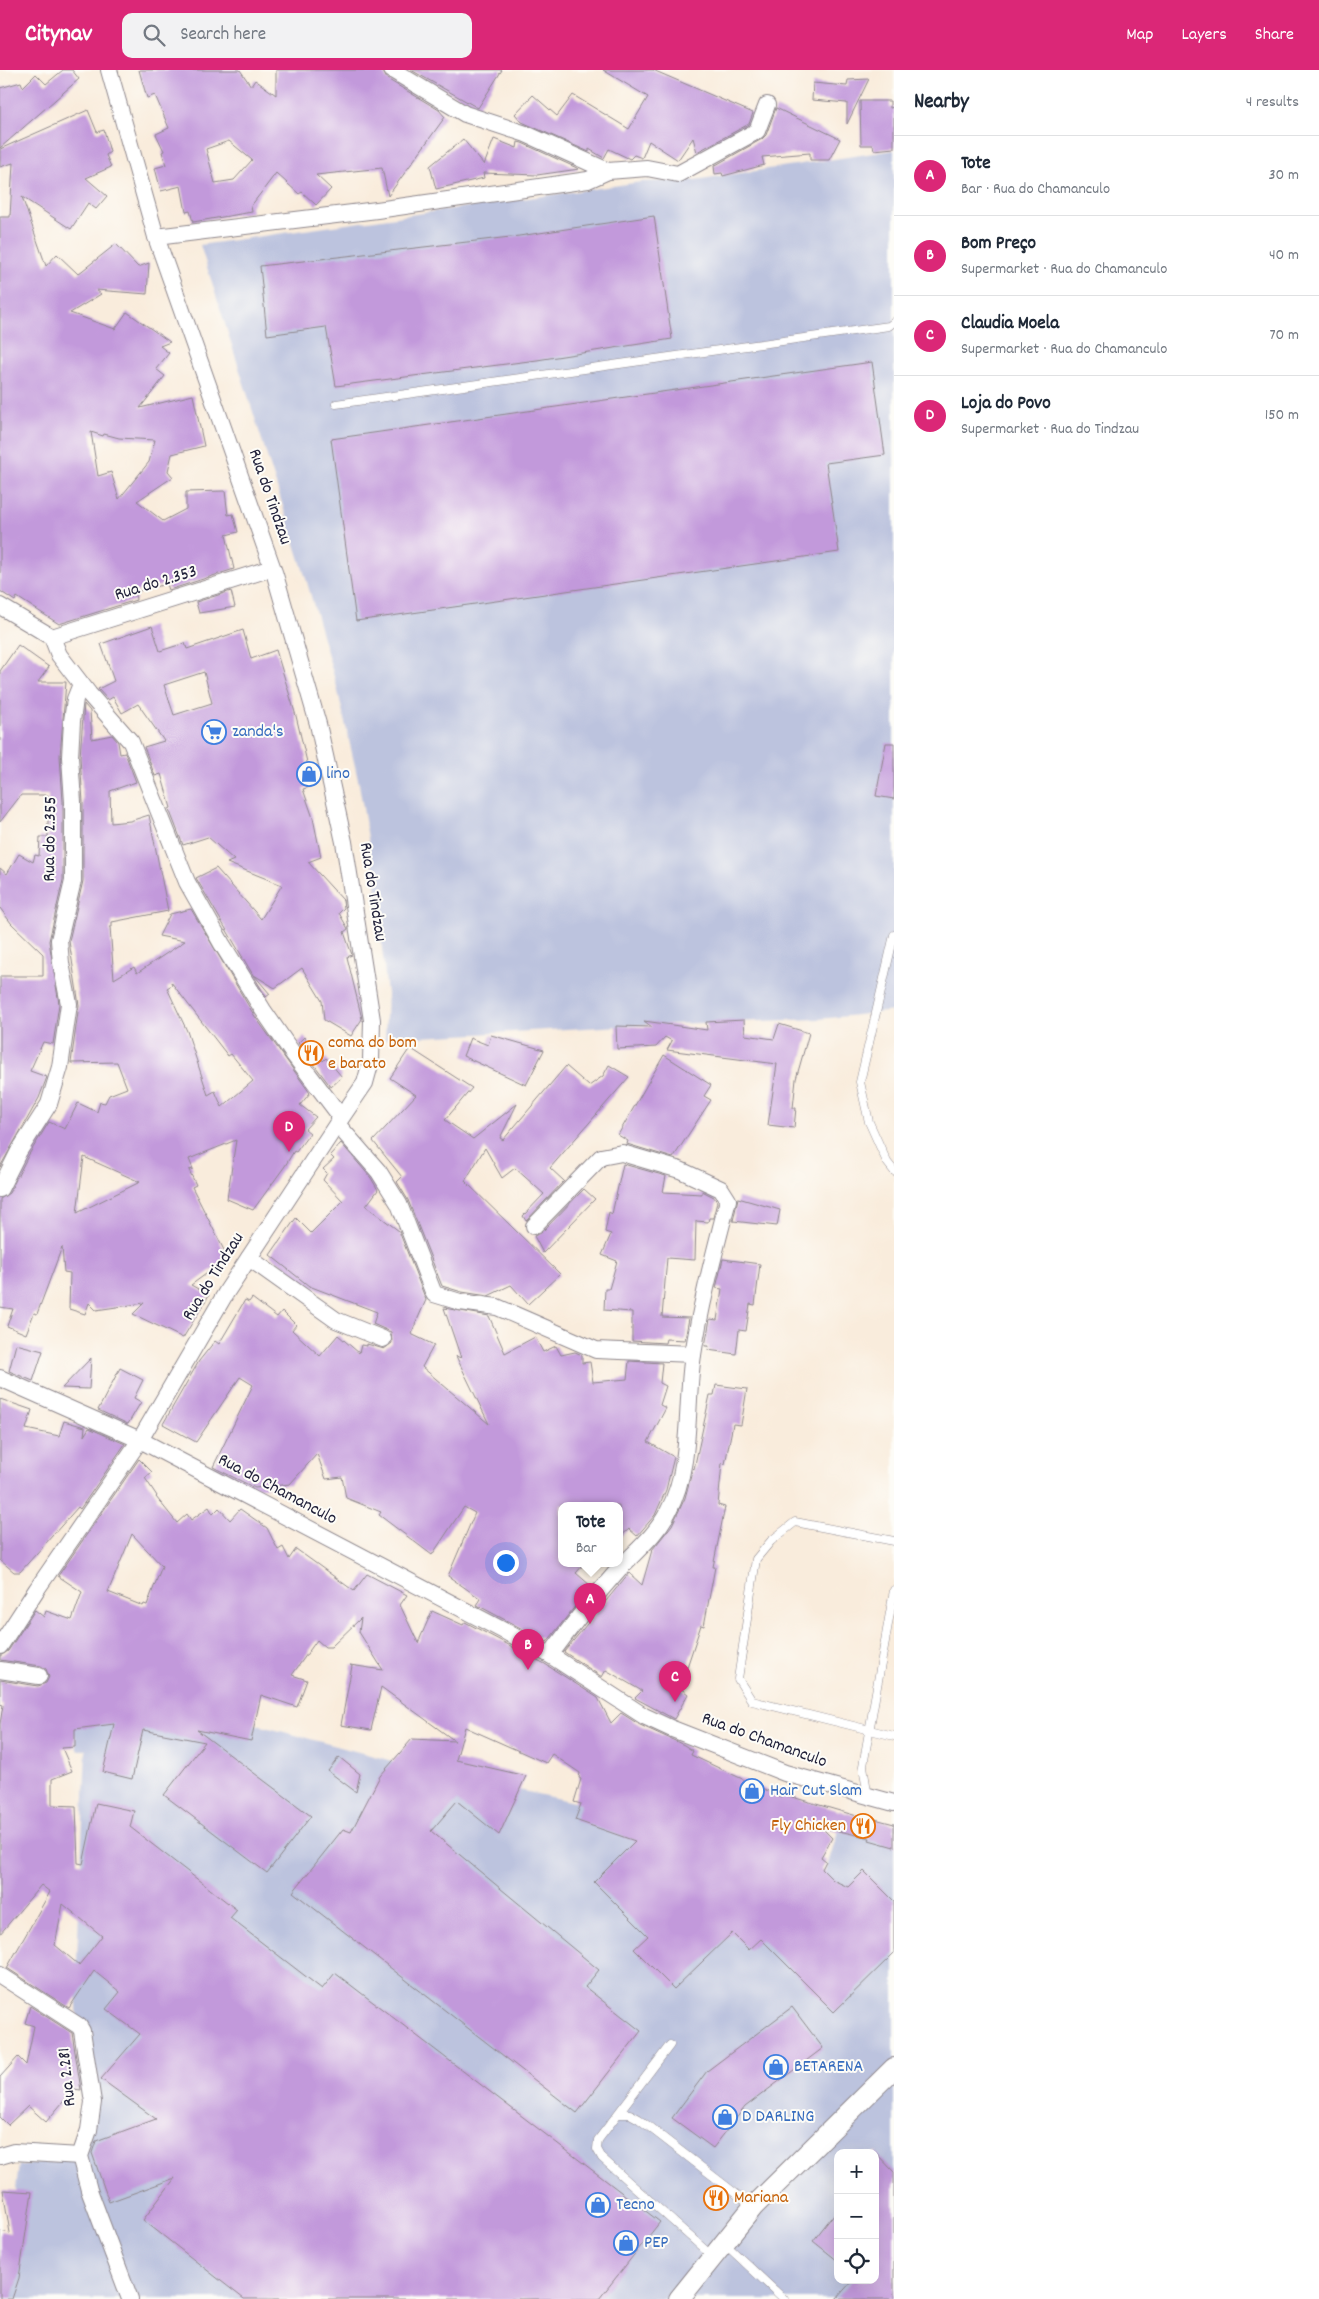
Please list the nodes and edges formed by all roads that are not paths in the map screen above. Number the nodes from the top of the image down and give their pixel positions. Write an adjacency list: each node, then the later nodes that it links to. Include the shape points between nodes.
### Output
1 (110, 70): 5 (street, Rua do Tindzau)
2 (392, 70): 4 (street, via 465,114 526,134)
3 (767, 105): 4 (street, via 757,131 678,174 647,168)
4 (608, 172): 5 (street, via 588,180)
5 (156, 237): 8 (street, Rua do Tindzau)
6 (894, 322): 7 (lane, via 889,326)
7 (336, 404)
8 (272, 568): 10 (street, Rua do 2.353); 13 (street, Rua do Tindzau, via 318,724 342,833 372,1020 371,1061 365,1083)
9 (0, 606): 10 (street)
10 (52, 637): 11 (street, via 59,654)
11 (81, 684): 13 (street, via 131,742 187,882 222,944); 15 (street, Rua do 2.355, via 74,706 70,757 73,881 59,940 70,1004 60,1067 49,1104 19,1151)
12 (894, 935): 14 (lane, via 860,1082 869,1122)
13 (339, 1121): 17 (street, Rua do Tindzau); 19 (street, via 379,1172 399,1204 434,1294 460,1302 497,1307 596,1350)
14 (894, 1171)
15 (0, 1189)
16 (534, 1226): 19 (street, via 602,1157 622,1154 680,1170 721,1189 728,1200 706,1281)
17 (249, 1258): 18 (street, via 336,1320); 21 (street, Rua do Tindzau)
18 (383, 1339)
19 (693, 1354): 23 (street, via 684,1466 669,1510 652,1537)
20 (0, 1378): 21 (street, Rua do Chamanculo)
21 (140, 1440): 26 (street, Rua do Tindzau); 27 (street, Rua do Chamanculo)
22 (894, 1541): 30 (lane, via 795,1522 771,1541 756,1559 738,1679 752,1701)
23 (623, 1565)
24 (621, 1567): 27 (street)
25 (894, 1590): 30 (lane)
26 (0, 1646)
27 (550, 1655): 32 (street, Rua do Chamanculo, via 644,1716 785,1773)
28 (0, 1670): 29 (street)
29 (39, 1676)
30 (869, 1730): 31 (lane); 32 (lane, via 863,1766)
31 (894, 1736)
32 (868, 1797): 33 (street, Rua do Chamanculo)
33 (894, 1803)
34 (0, 1975): 39 (street, Rua 2.281, via 82,2031 93,2102 89,2130)
35 (670, 2045): 37 (lane)
36 (894, 2068): 40 (street)
37 (620, 2114): 40 (lane, via 630,2114 639,2119); 41 (lane, via 598,2140 597,2149 602,2158)
38 (0, 2156): 39 (street, via 14,2152)
39 (80, 2156): 42 (street, via 89,2190)
40 (753, 2207): 41 (street)
41 (719, 2250): 43 (street); 44 (lane)
42 (130, 2299)
43 (679, 2299)
44 (784, 2299)

